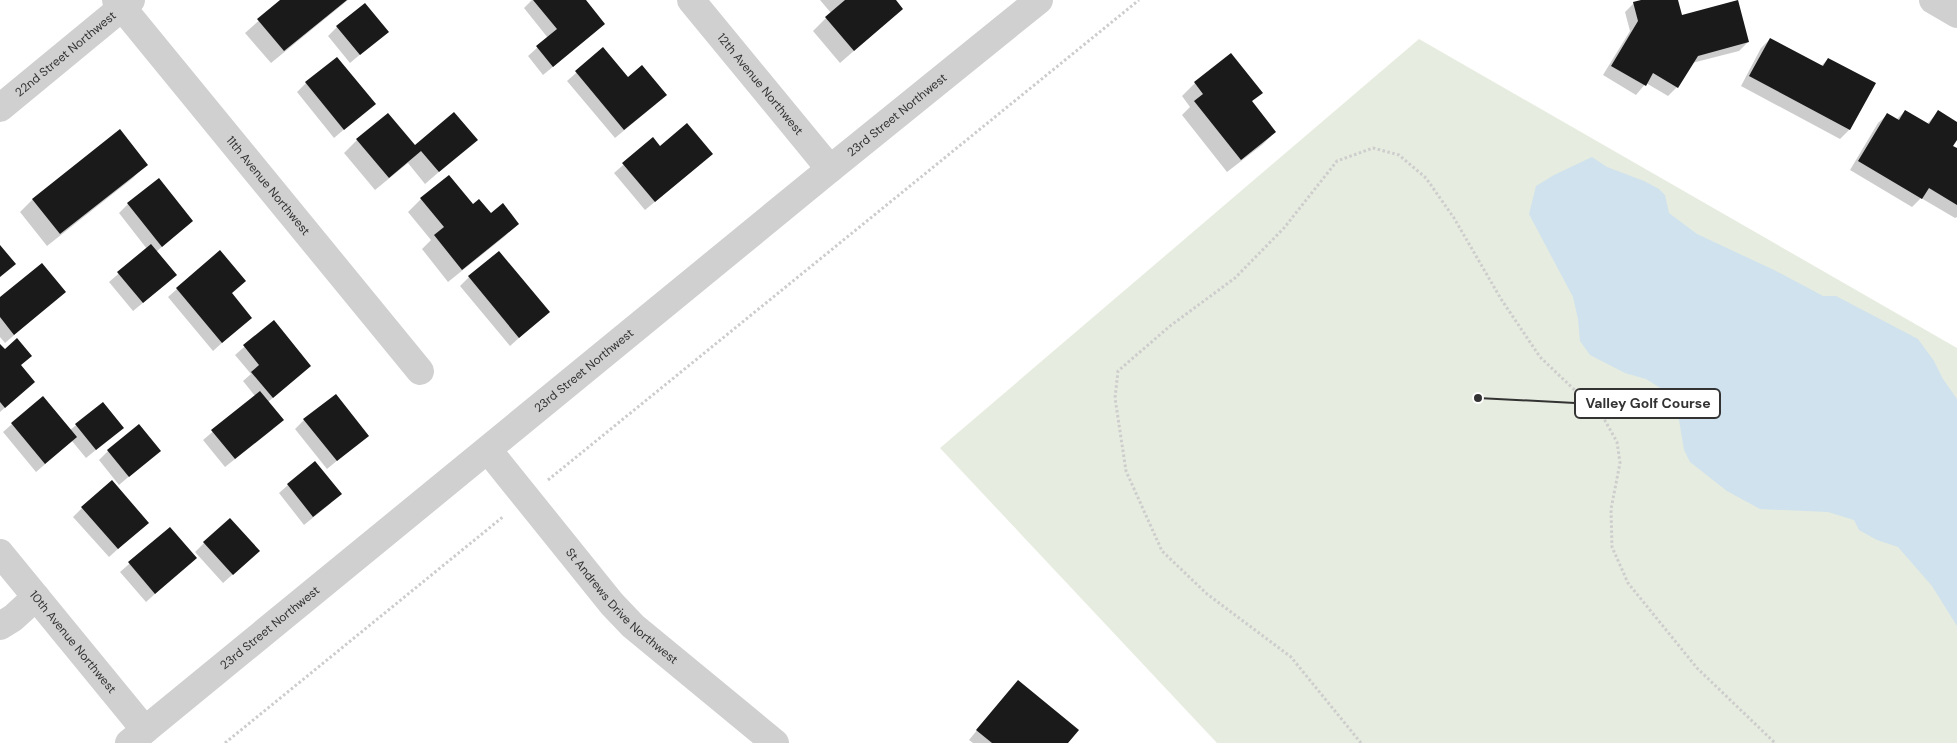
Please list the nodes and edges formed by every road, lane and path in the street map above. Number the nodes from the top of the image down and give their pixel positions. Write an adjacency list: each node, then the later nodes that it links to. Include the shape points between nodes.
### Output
1 (691, 0): 8 (street, 12th Avenue Northwest)
2 (1039, 0): 8 (street, 23rd Street Northwest)
3 (1139, 0): 11 (path)
4 (1933, 0): 6 (street)
5 (123, 2): 7 (street, 22nd Street Northwest); 9 (street, 11th Avenue Northwest)
6 (1957, 14)
7 (0, 108)
8 (830, 168): 10 (street, 23rd Street Northwest)
9 (420, 371)
10 (488, 450): 11 (street, St Andrews Drive Northwest); 15 (street, 23rd Street Northwest)
11 (526, 498): 16 (path); 17 (street, St Andrews Drive Northwest, via 633,626)
12 (0, 553): 13 (street, 10th Avenue Northwest)
13 (36, 597): 14 (street); 15 (street, 10th Avenue Northwest)
14 (0, 626)
15 (137, 737)
16 (225, 743)
17 (775, 743)
18 (1361, 743): 19 (path, via 1291,657 1207,594 1162,551 1126,472 1115,398 1118,371 1170,326 1235,278 1284,228 1337,161 1373,148 1399,155 1426,178 1540,356 1603,417 1617,442 1620,463 1611,509 1612,546 1628,582 1697,668)
19 (1775, 743)

